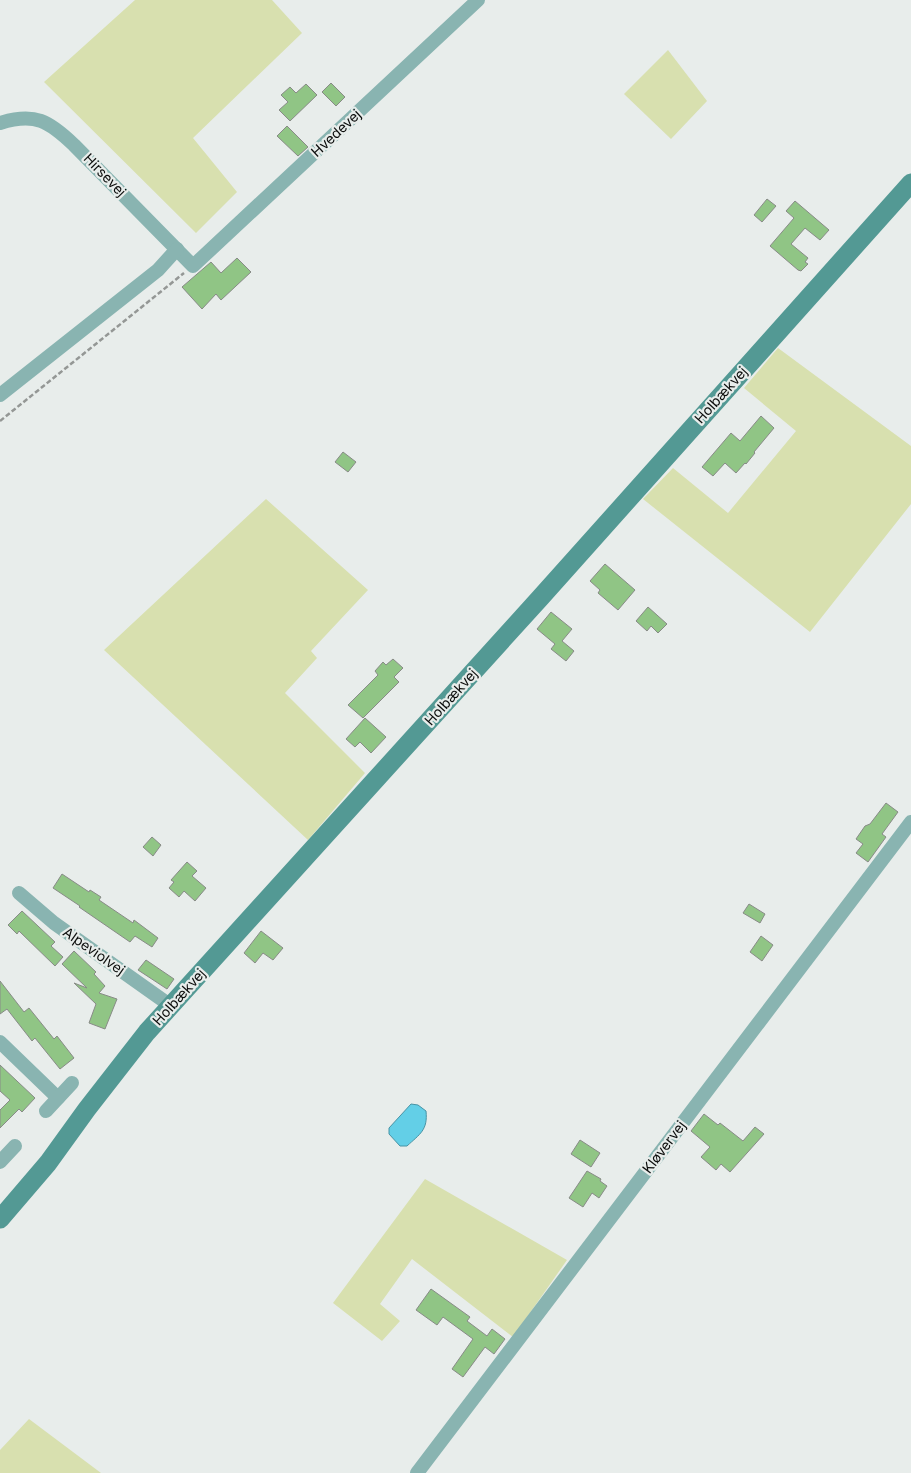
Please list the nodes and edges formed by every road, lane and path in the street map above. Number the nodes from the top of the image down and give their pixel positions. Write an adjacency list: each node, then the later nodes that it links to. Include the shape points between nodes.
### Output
1 (478, 0): 5 (street, Hvedevej)
2 (0, 123): 4 (street, Hirsevej, via 26,117 59,130)
3 (911, 183): 10 (street, Holbækvej)
4 (177, 249): 5 (street, Hirsevej); 6 (street, via 158,270)
5 (193, 266): 7 (path)
6 (0, 395)
7 (0, 421)
8 (911, 822): 18 (street, Kløvervej)
9 (19, 893): 10 (street, Alpeviolvej, via 54,923)
10 (171, 1006): 17 (street, Holbækvej, via 118,1068 48,1163)
11 (0, 1042): 13 (street)
12 (72, 1083): 13 (street)
13 (58, 1098): 14 (street)
14 (46, 1111)
15 (14, 1146): 16 (street)
16 (0, 1162)
17 (0, 1219)
18 (418, 1473)

